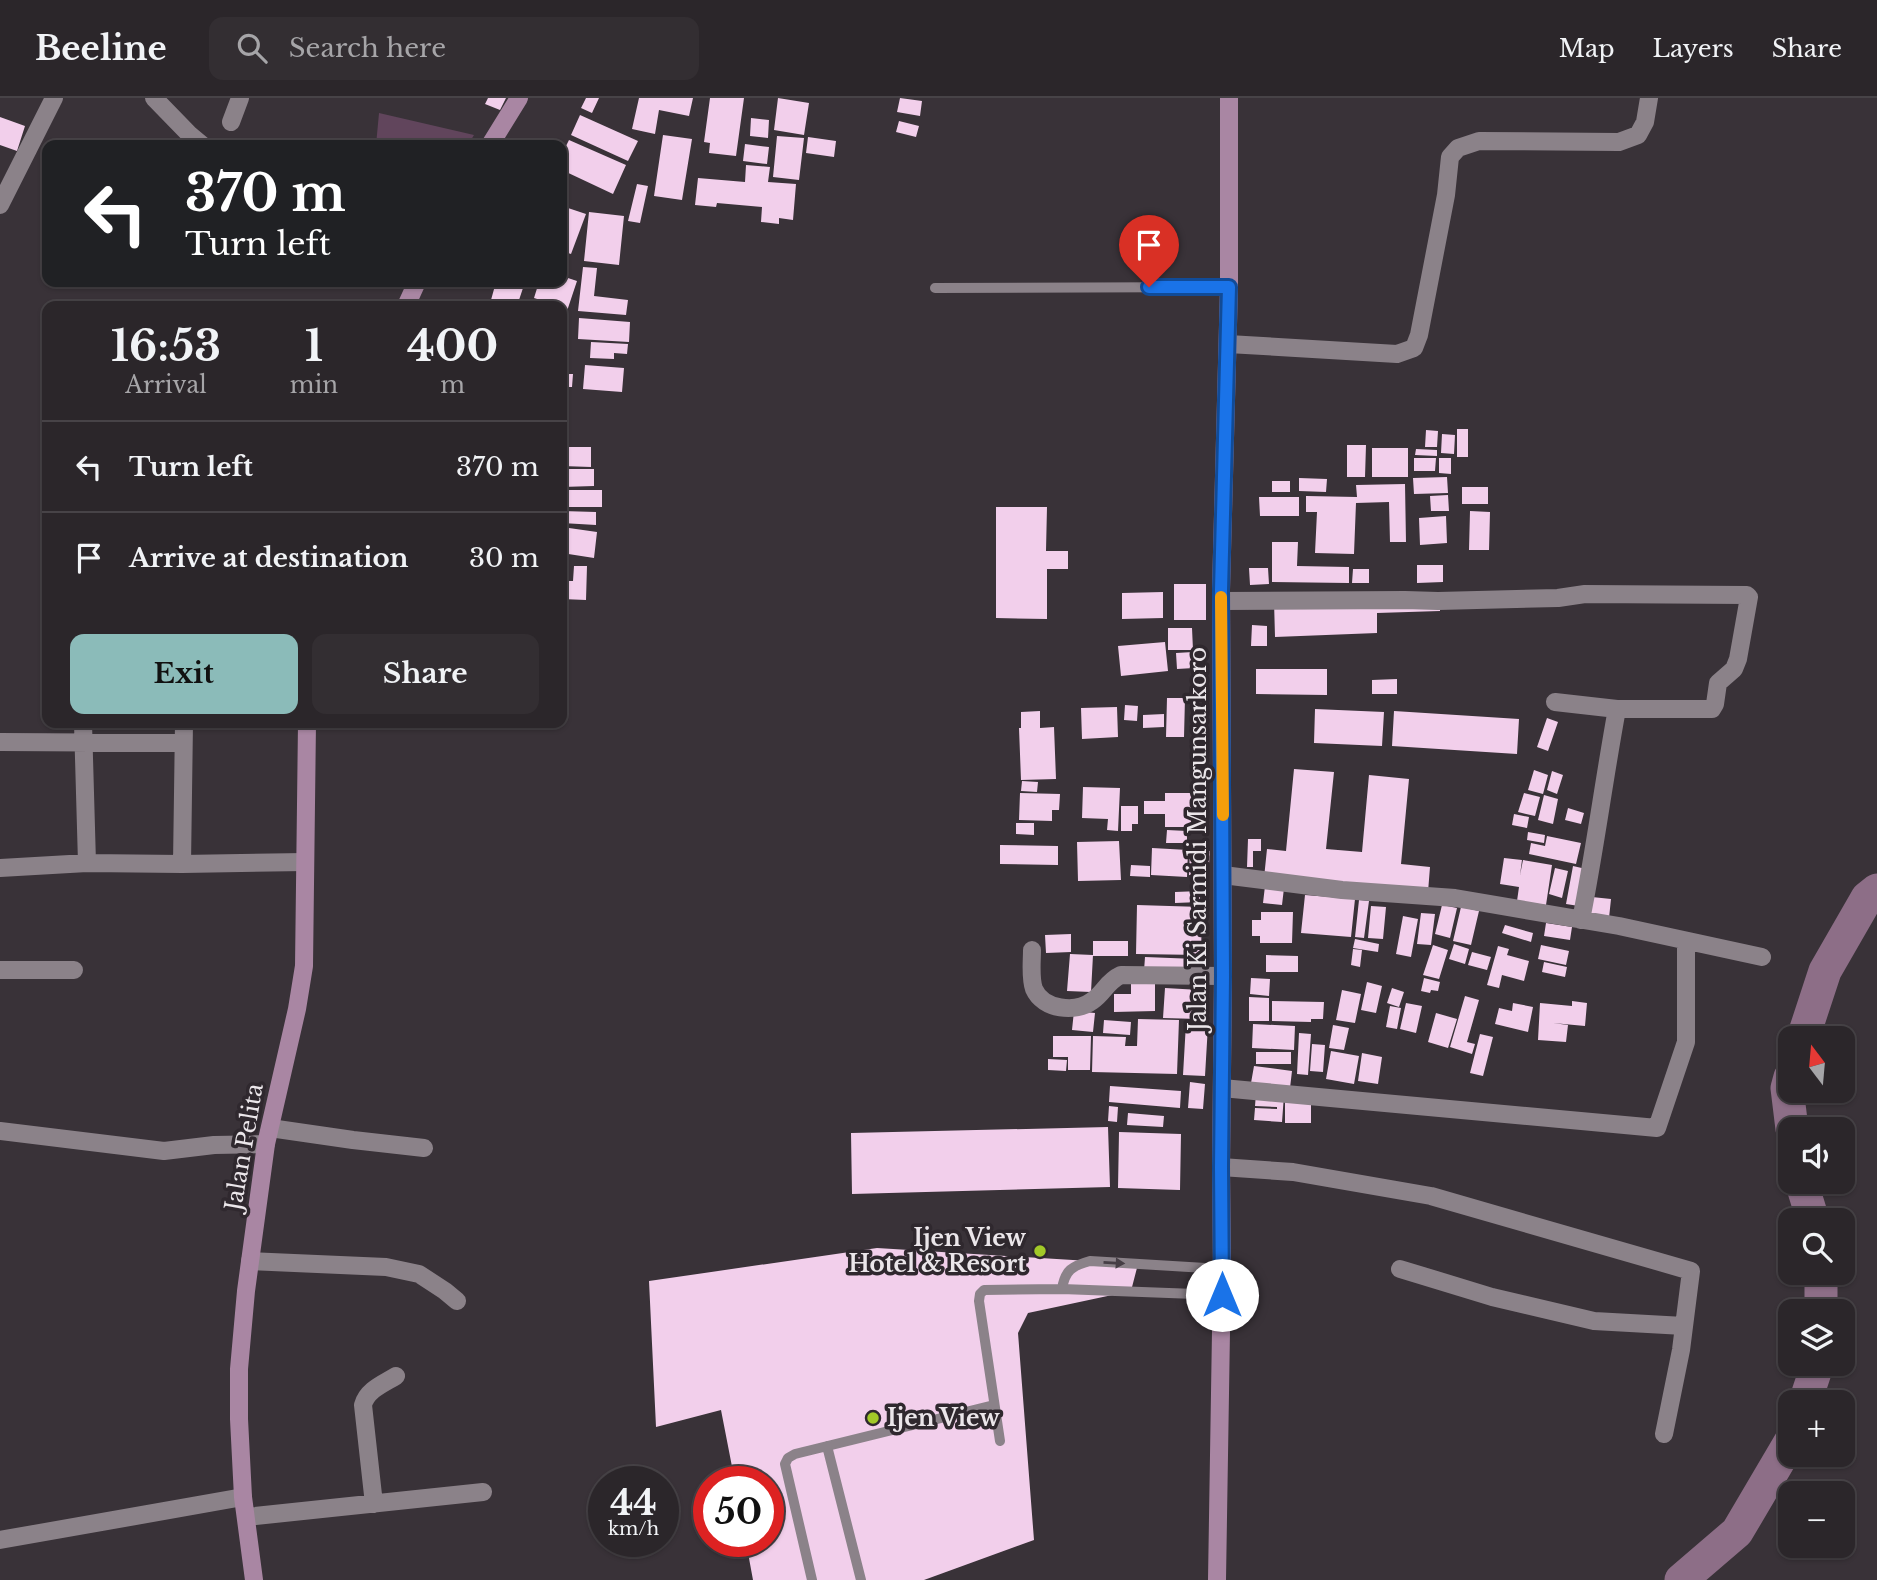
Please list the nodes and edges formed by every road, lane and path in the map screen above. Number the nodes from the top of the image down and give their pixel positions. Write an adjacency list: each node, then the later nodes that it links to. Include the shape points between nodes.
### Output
1 (54, 98): 10 (street)
2 (154, 98): 8 (street)
3 (240, 98): 7 (street)
4 (519, 98): 9 (main road)
5 (1229, 98): 11 (main road, Jalan Ki Sarmidi Mangunsarkoro)
6 (1649, 98): 13 (street, via 1638,135 1619,142 1479,141 1458,148 1450,157 1414,348 1397,354)
7 (231, 122)
8 (196, 140)
9 (493, 140)
10 (0, 205)
11 (1229, 287): 12 (lane); 13 (main road, Jalan Ki Sarmidi Mangunsarkoro)
12 (936, 288)
13 (1228, 344): 14 (main road, Jalan Ki Sarmidi Mangunsarkoro)
14 (1222, 601): 16 (street, via 1438,601 1585,594 1748,596 1738,659 1731,673 1718,683 1712,709); 27 (main road, Jalan Ki Sarmidi Mangunsarkoro)
15 (1555, 702): 16 (street)
16 (1617, 709): 28 (street)
17 (83, 728): 21 (street)
18 (184, 728): 22 (street)
19 (307, 728): 23 (main road, Jalan Pelita)
20 (0, 742): 21 (street)
21 (83, 742): 22 (street); 24 (street)
22 (183, 743): 25 (street)
23 (305, 862): 25 (street); 37 (main road, Jalan Pelita, via 304,966)
24 (88, 863): 25 (street); 26 (street)
25 (182, 864)
26 (0, 868)
27 (1223, 875): 28 (street, via 1455,898); 34 (main road, Jalan Ki Sarmidi Mangunsarkoro)
28 (1581, 920): 29 (street)
29 (1686, 941): 31 (street); 35 (street, via 1686,1042 1657,1128)
30 (1032, 950): 34 (street, via 1034,989 1043,1001 1067,1008 1091,1002 1121,975)
31 (1762, 957)
32 (0, 970): 33 (street)
33 (74, 970)
34 (1223, 976): 35 (main road, Jalan Ki Sarmidi Mangunsarkoro)
35 (1222, 1088): 39 (main road, Jalan Ki Sarmidi Mangunsarkoro)
36 (0, 1132): 37 (street, via 164,1151)
37 (268, 1136): 38 (street); 40 (main road, Jalan Pelita)
38 (424, 1148)
39 (1221, 1167): 41 (main road, Jalan Ki Sarmidi Mangunsarkoro); 46 (street, via 1293,1172 1430,1196 1691,1270)
40 (250, 1261): 45 (street, via 386,1267 419,1274); 53 (main road, Jalan Pelita, via 239,1368)
41 (1222, 1269): 43 (lane, one-way to 41, via 1070,1269 1090,1261); 44 (main road, Jalan Ki Sarmidi Mangunsarkoro)
42 (1400, 1269): 46 (street, via 1594,1321)
43 (1062, 1289): 44 (lane); 48 (lane, via 992,1289 980,1294)
44 (1222, 1295): 60 (main road, Jalan Ki Sarmidi Mangunsarkoro)
45 (457, 1301)
46 (1684, 1326): 49 (street)
47 (396, 1376): 54 (street, via 375,1389 363,1405)
48 (994, 1405): 50 (lane); 51 (lane)
49 (1664, 1434)
50 (1000, 1440)
51 (827, 1446): 58 (lane, via 795,1454 785,1464); 59 (lane)
52 (483, 1492): 54 (street)
53 (243, 1497): 55 (main road, Jalan Pelita); 56 (street)
54 (374, 1504): 55 (street)
55 (246, 1517): 57 (main road, Jalan Pelita)
56 (0, 1540)
57 (254, 1580)
58 (812, 1580)
59 (861, 1580)
60 (1217, 1580)

